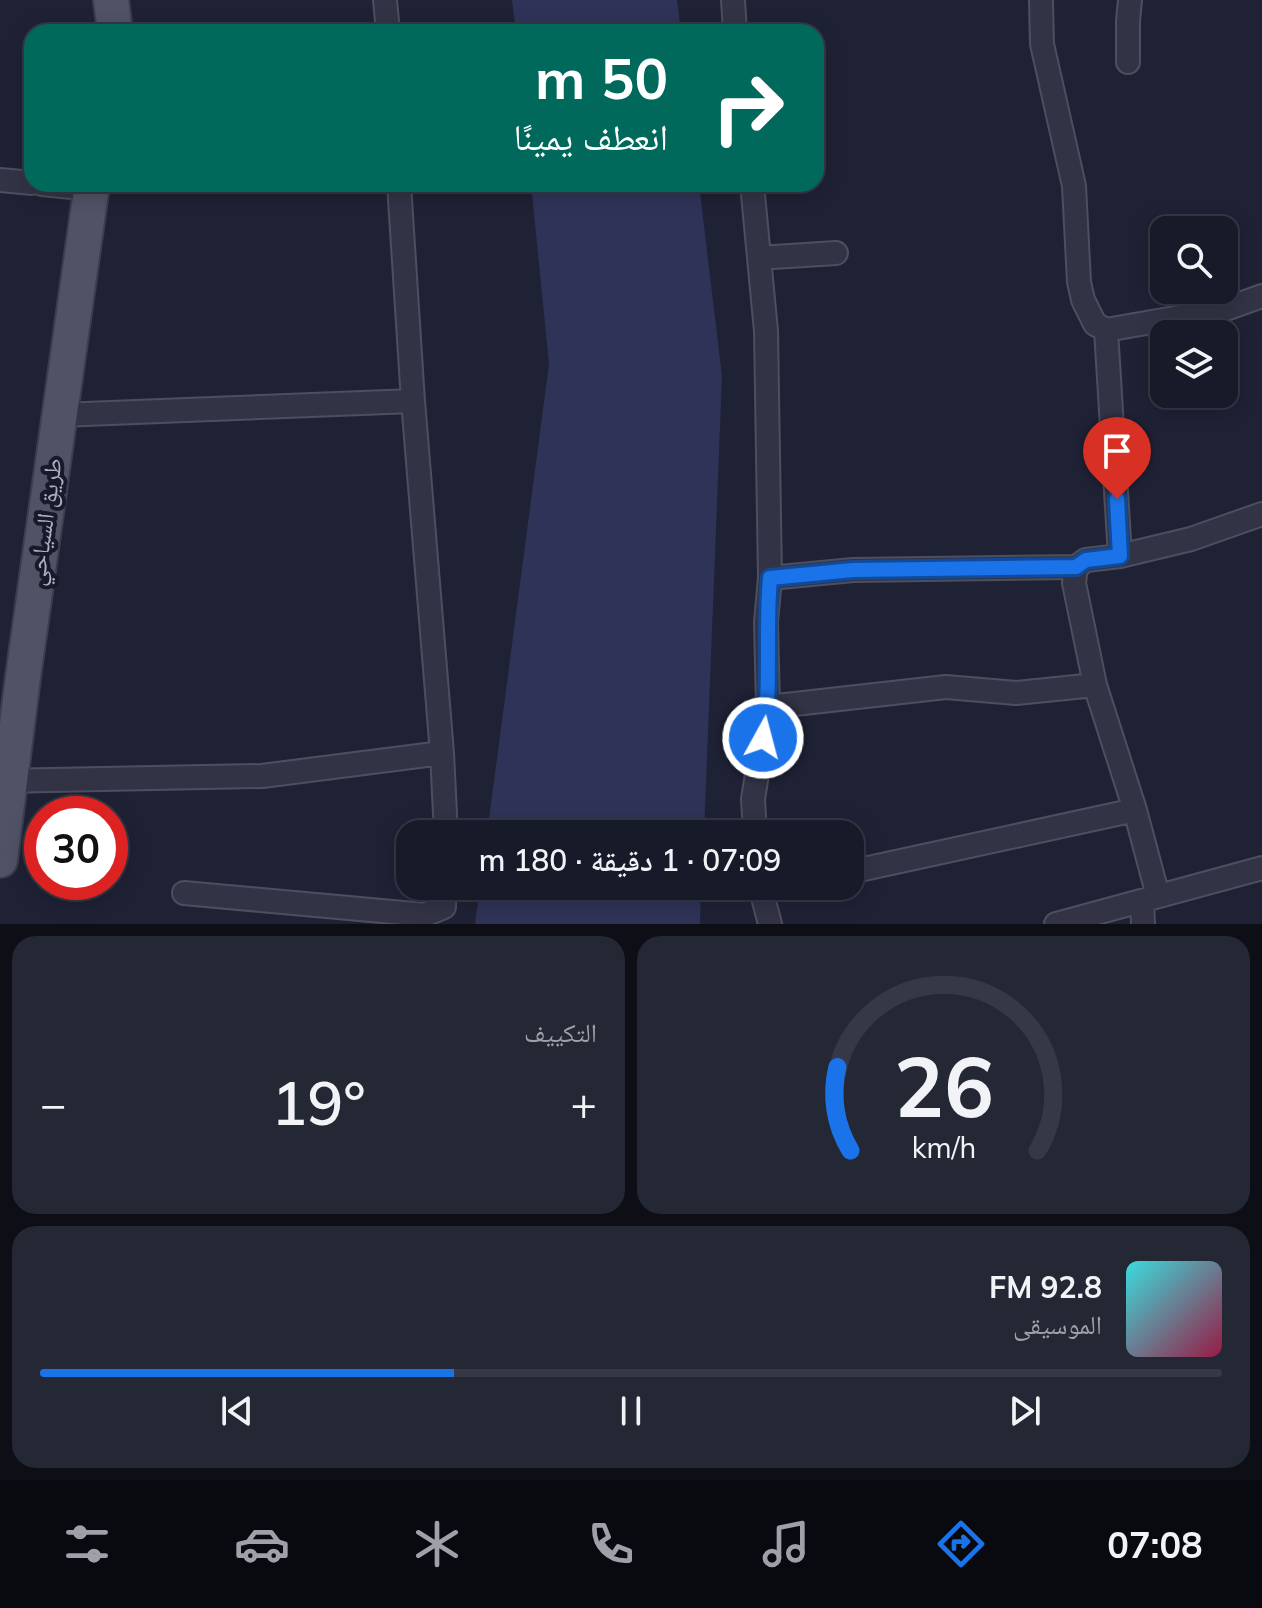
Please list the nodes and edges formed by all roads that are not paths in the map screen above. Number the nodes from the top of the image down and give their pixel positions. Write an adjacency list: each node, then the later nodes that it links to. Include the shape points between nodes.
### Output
1 (111, 0): 6 (main road)
2 (385, 0): 7 (street)
3 (733, 0): 8 (street)
4 (1041, 0): 18 (street, via 1042,44 1074,186 1079,282 1095,324)
5 (1130, 0): 9 (street)
6 (114, 24)
7 (387, 24)
8 (734, 24)
9 (1128, 62)
10 (0, 180): 11 (street)
11 (24, 182)
12 (91, 192): 20 (main road, طريق السياحي)
13 (400, 192): 19 (street)
14 (753, 192): 16 (street)
15 (836, 253): 16 (street)
16 (759, 258): 24 (street, via 766,331)
17 (1262, 296): 18 (street, via 1226,309)
18 (1106, 330): 22 (street)
19 (413, 401): 20 (street); 27 (street)
20 (60, 415): 28 (main road, طريق السياحي)
21 (1262, 514): 22 (street)
22 (1120, 556): 23 (street, via 1086,560)
23 (1076, 567): 24 (street, via 853,570); 25 (street, via 1074,583)
24 (770, 578): 26 (street)
25 (1095, 685): 26 (street, via 1016,693 946,687); 29 (street)
26 (768, 707): 31 (street)
27 (442, 753): 28 (street, via 262,776); 30 (street)
28 (5, 782): 32 (main road, طريق السياحي)
29 (1135, 810): 34 (street); 36 (street)
30 (445, 820)
31 (754, 820)
32 (0, 860)
33 (1262, 868): 36 (street)
34 (864, 869)
35 (184, 893): 37 (street, via 425,915 444,907)
36 (1150, 898): 40 (street); 41 (street)
37 (444, 900)
38 (764, 900): 39 (street)
39 (770, 924)
40 (1056, 924)
41 (1143, 924)

